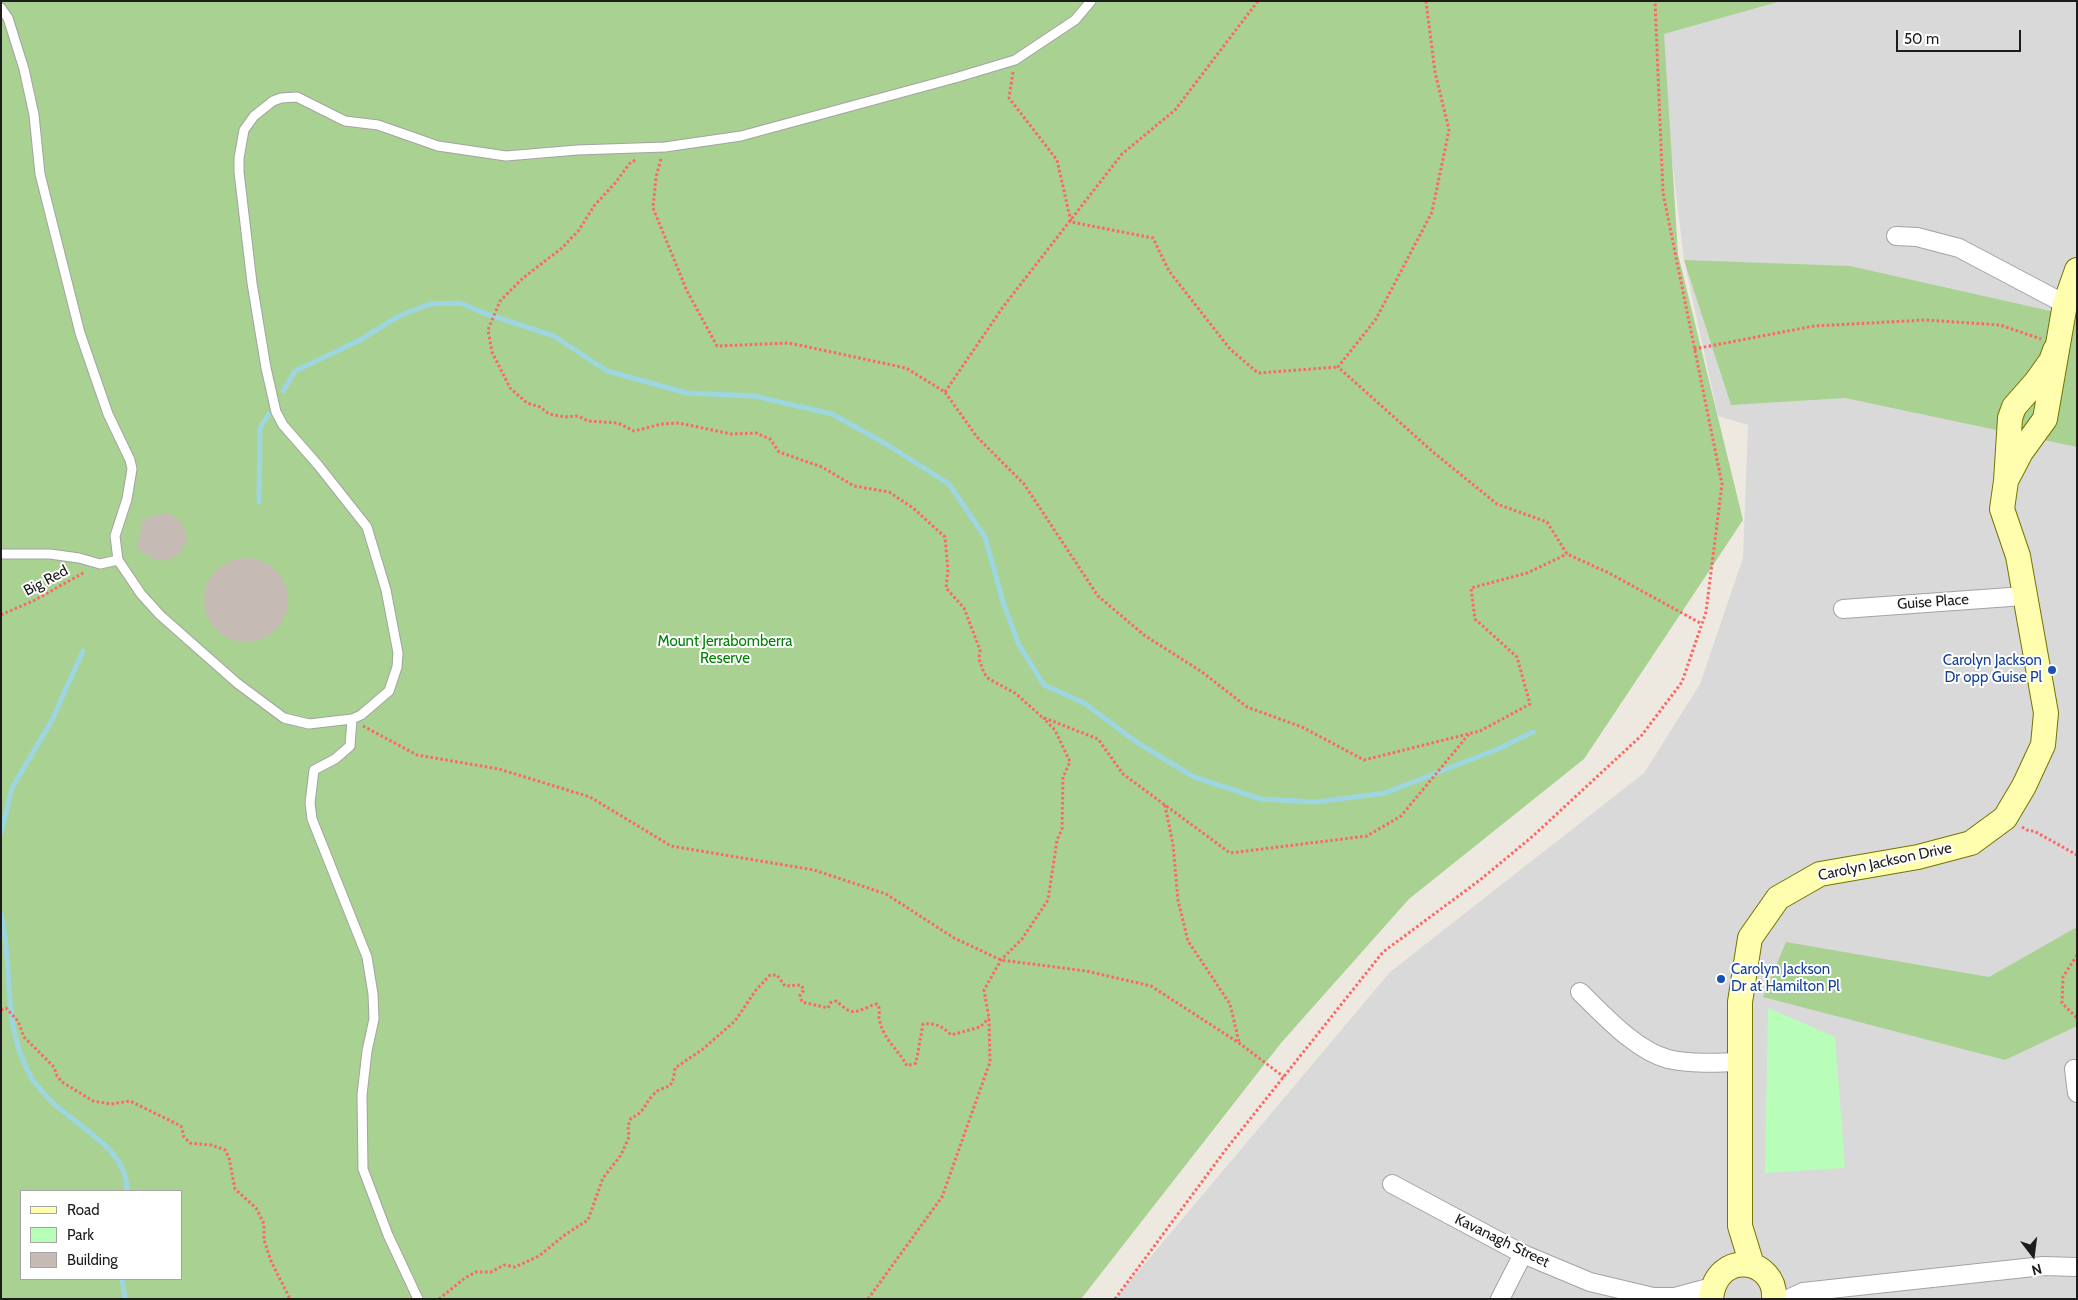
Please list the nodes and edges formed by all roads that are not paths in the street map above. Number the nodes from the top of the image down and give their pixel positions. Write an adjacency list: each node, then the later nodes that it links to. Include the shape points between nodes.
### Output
1 (1091, 1): 12 (lane, via 1075,20 1015,60 783,126 665,147 506,156 438,146 378,125 345,121 297,97 273,101 254,116 244,130 238,158 243,217 266,368 276,412 282,425 367,528 381,570 398,653 389,691)
2 (1, 8): 9 (lane, via 8,18 24,69 34,115 40,174 80,333 108,414 132,469 128,499 115,536)
3 (1896, 236): 5 (street, via 1917,237 1959,248)
4 (2077, 270): 5 (street, Carolyn Jackson Drive)
5 (2065, 304): 6 (street, Carolyn Jackson Drive)
6 (2056, 347): 7 (street, Carolyn Jackson Drive, via 2045,419 2021,452); 7 (street, Carolyn Jackson Drive, via 2051,361 2014,407 2010,418)
7 (2006, 481): 10 (street, Carolyn Jackson Drive, via 2002,509 2018,556)
8 (1, 554): 9 (lane, via 50,554 100,564)
9 (118, 560): 12 (lane, via 160,615 237,683 284,718 309,724)
10 (2024, 596): 11 (street, Guise Place); 14 (street, Carolyn Jackson Drive, via 2046,713 2043,746 2006,818 1971,843 1918,857 1820,874 1778,898 1750,938 1740,1002)
11 (1842, 609)
12 (352, 719): 27 (lane, via 350,746 314,770 310,803 312,819 366,957 373,994 374,1019 362,1095 363,1169 388,1235)
13 (1580, 992): 14 (street, via 1629,1039 1667,1058)
14 (1740, 1062): 18 (street, Carolyn Jackson Drive)
15 (2074, 1069): 16 (street)
16 (2077, 1093)
17 (1392, 1184): 19 (street, Kavanagh Street)
18 (1740, 1226): 20 (street, Carolyn Jackson Drive); 22 (street, Carolyn Jackson Drive)
19 (1523, 1254): 26 (street, Kavanagh Street, via 1590,1282 1653,1297); 28 (street)
20 (1752, 1266): 22 (street, via 1740,1264); 23 (street, via 1760,1269)
21 (2077, 1267): 25 (street, via 2043,1266)
22 (1728, 1268): 24 (street, via 1718,1275)
23 (1772, 1290): 25 (street)
24 (1712, 1293): 26 (street, Kavanagh Street)
25 (1795, 1296)
26 (1678, 1298)
27 (418, 1299)
28 (1500, 1299)

